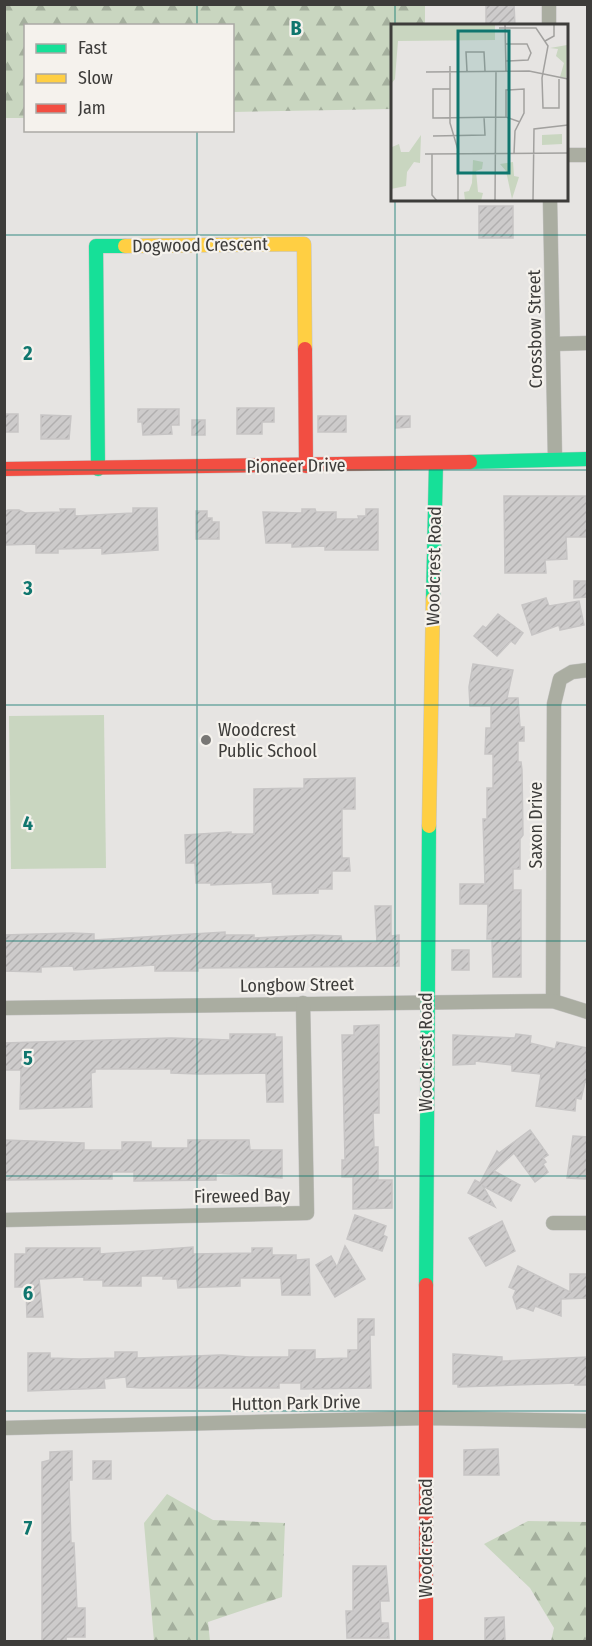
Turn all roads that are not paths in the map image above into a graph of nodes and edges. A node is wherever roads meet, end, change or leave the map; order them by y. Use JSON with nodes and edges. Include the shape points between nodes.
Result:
{"nodes":[{"id":1,"x":549,"y":4,"type":"edge"},
{"id":2,"x":549,"y":24,"type":"edge"},
{"id":3,"x":568,"y":155,"type":"edge"},
{"id":4,"x":588,"y":155,"type":"edge"},
{"id":5,"x":550,"y":201,"type":"edge"},
{"id":6,"x":588,"y":343,"type":"edge"},
{"id":7,"x":553,"y":344,"type":"junction"},
{"id":8,"x":555,"y":459,"type":"junction"},
{"id":9,"x":588,"y":459,"type":"edge"},
{"id":10,"x":436,"y":463,"type":"junction"},
{"id":11,"x":306,"y":466,"type":"junction"},
{"id":12,"x":4,"y":469,"type":"edge"},
{"id":13,"x":98,"y":469,"type":"junction"},
{"id":14,"x":588,"y":670,"type":"edge"},
{"id":15,"x":553,"y":1001,"type":"junction"},
{"id":16,"x":426,"y":1002,"type":"junction"},
{"id":17,"x":303,"y":1003,"type":"junction"},
{"id":18,"x":4,"y":1008,"type":"edge"},
{"id":19,"x":588,"y":1012,"type":"edge"},
{"id":20,"x":4,"y":1220,"type":"edge"},
{"id":21,"x":553,"y":1223,"type":"dead end"},
{"id":22,"x":588,"y":1223,"type":"edge"},
{"id":23,"x":427,"y":1418,"type":"junction"},
{"id":24,"x":588,"y":1421,"type":"edge"},
{"id":25,"x":4,"y":1428,"type":"edge"},
{"id":26,"x":426,"y":1641,"type":"edge"}],
"edges":[{"from":1,"to":2,"type":"street"},
{"from":3,"to":4,"type":"street"},
{"from":5,"to":7,"type":"street","name":"Crossbow Street"},
{"from":6,"to":7,"type":"street"},
{"from":7,"to":8,"type":"street","name":"Crossbow Street"},
{"from":8,"to":9,"type":"street","name":"Pioneer Drive"},
{"from":8,"to":10,"type":"street","name":"Pioneer Drive"},
{"from":10,"to":11,"type":"street","name":"Pioneer Drive"},
{"from":10,"to":16,"type":"street","name":"Woodcrest Road"},
{"from":11,"to":13,"type":"street","name":"Pioneer Drive"},
{"from":11,"to":13,"type":"street","name":"Dogwood Crescent","via":[[304,244],[96,246]]},
{"from":12,"to":13,"type":"street","name":"Pioneer Drive"},
{"from":14,"to":15,"type":"street","name":"Saxon Drive","via":[[560,679],[554,704]]},
{"from":15,"to":16,"type":"street","name":"Longbow Street"},
{"from":15,"to":19,"type":"street","name":"Longbow Street"},
{"from":16,"to":17,"type":"street","name":"Longbow Street"},
{"from":16,"to":23,"type":"street","name":"Woodcrest Road"},
{"from":17,"to":18,"type":"street","name":"Longbow Street"},
{"from":17,"to":20,"type":"street","name":"Fireweed Bay","via":[[307,1213]]},
{"from":21,"to":22,"type":"street"},
{"from":23,"to":24,"type":"street","name":"Hutton Park Drive"},
{"from":23,"to":25,"type":"street","name":"Hutton Park Drive"},
{"from":23,"to":26,"type":"street","name":"Woodcrest Road"}]}
